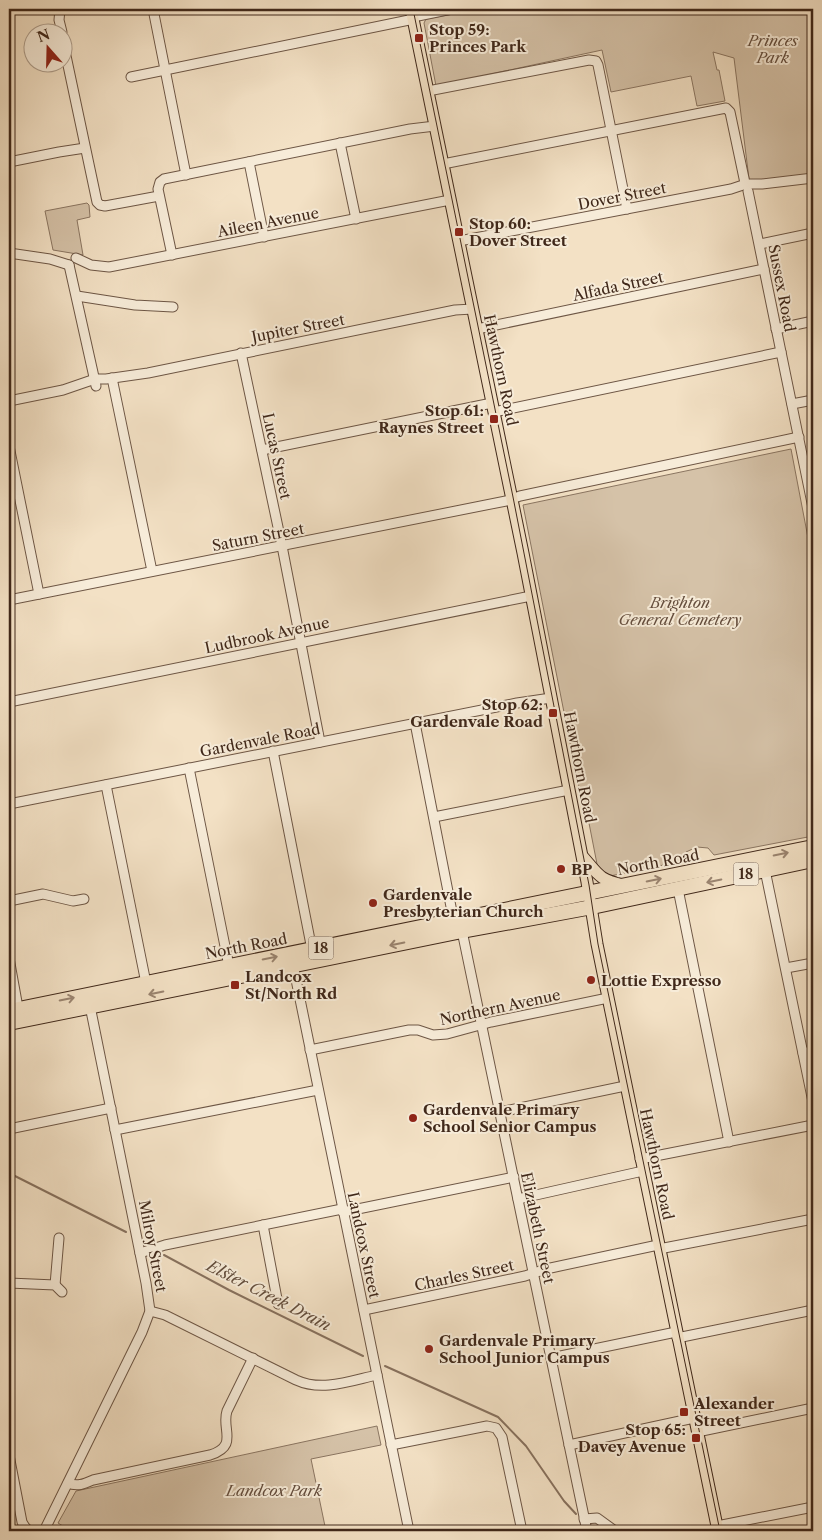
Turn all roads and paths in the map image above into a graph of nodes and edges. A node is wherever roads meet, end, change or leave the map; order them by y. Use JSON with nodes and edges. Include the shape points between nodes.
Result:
{"nodes":[{"id":1,"x":60,"y":9,"type":"edge"},
{"id":2,"x":152,"y":9,"type":"edge"},
{"id":3,"x":452,"y":9,"type":"edge"},
{"id":4,"x":413,"y":15,"type":"edge"},
{"id":5,"x":60,"y":22,"type":"edge"},
{"id":6,"x":165,"y":70,"type":"junction"},
{"id":7,"x":69,"y":72,"type":"edge"},
{"id":8,"x":131,"y":77,"type":"dead end"},
{"id":9,"x":428,"y":91,"type":"junction"},
{"id":10,"x":435,"y":123,"type":"junction"},
{"id":11,"x":611,"y":130,"type":"junction"},
{"id":12,"x":340,"y":143,"type":"junction"},
{"id":13,"x":85,"y":146,"type":"junction"},
{"id":14,"x":9,"y":162,"type":"edge"},
{"id":15,"x":248,"y":162,"type":"junction"},
{"id":16,"x":443,"y":164,"type":"junction"},
{"id":17,"x":186,"y":175,"type":"junction"},
{"id":18,"x":813,"y":178,"type":"edge"},
{"id":19,"x":747,"y":187,"type":"junction"},
{"id":20,"x":159,"y":196,"type":"junction"},
{"id":21,"x":450,"y":200,"type":"junction"},
{"id":22,"x":627,"y":209,"type":"junction"},
{"id":23,"x":356,"y":218,"type":"junction"},
{"id":24,"x":813,"y":233,"type":"edge"},
{"id":25,"x":264,"y":237,"type":"junction"},
{"id":26,"x":459,"y":241,"type":"junction"},
{"id":27,"x":760,"y":244,"type":"junction"},
{"id":28,"x":9,"y":253,"type":"edge"},
{"id":29,"x":172,"y":255,"type":"junction"},
{"id":30,"x":73,"y":263,"type":"junction"},
{"id":31,"x":764,"y":269,"type":"junction"},
{"id":32,"x":77,"y":296,"type":"junction"},
{"id":33,"x":472,"y":306,"type":"junction"},
{"id":34,"x":173,"y":307,"type":"dead end"},
{"id":35,"x":813,"y":321,"type":"edge"},
{"id":36,"x":477,"y":329,"type":"junction"},
{"id":37,"x":776,"y":329,"type":"junction"},
{"id":38,"x":781,"y":352,"type":"junction"},
{"id":39,"x":241,"y":353,"type":"junction"},
{"id":40,"x":113,"y":381,"type":"junction"},
{"id":41,"x":95,"y":382,"type":"junction"},
{"id":42,"x":9,"y":400,"type":"edge"},
{"id":43,"x":813,"y":400,"type":"edge"},
{"id":44,"x":792,"y":404,"type":"junction"},
{"id":45,"x":493,"y":408,"type":"junction"},
{"id":46,"x":798,"y":437,"type":"junction"},
{"id":47,"x":9,"y":446,"type":"edge"},
{"id":48,"x":262,"y":450,"type":"junction"},
{"id":49,"x":812,"y":494,"type":"edge"},
{"id":50,"x":512,"y":498,"type":"junction"},
{"id":51,"x":813,"y":508,"type":"edge"},
{"id":52,"x":282,"y":546,"type":"junction"},
{"id":53,"x":152,"y":572,"type":"junction"},
{"id":54,"x":39,"y":594,"type":"junction"},
{"id":55,"x":531,"y":596,"type":"junction"},
{"id":56,"x":9,"y":600,"type":"edge"},
{"id":57,"x":300,"y":642,"type":"junction"},
{"id":58,"x":550,"y":695,"type":"junction"},
{"id":59,"x":9,"y":702,"type":"edge"},
{"id":60,"x":415,"y":723,"type":"junction"},
{"id":61,"x":320,"y":742,"type":"junction"},
{"id":62,"x":273,"y":751,"type":"junction"},
{"id":63,"x":189,"y":768,"type":"junction"},
{"id":64,"x":106,"y":785,"type":"junction"},
{"id":65,"x":569,"y":790,"type":"junction"},
{"id":66,"x":9,"y":804,"type":"edge"},
{"id":67,"x":434,"y":817,"type":"junction"},
{"id":68,"x":813,"y":847,"type":"edge"},
{"id":69,"x":582,"y":855,"type":"junction"},
{"id":70,"x":813,"y":860,"type":"edge"},
{"id":71,"x":765,"y":870,"type":"junction"},
{"id":72,"x":624,"y":886,"type":"junction"},
{"id":73,"x":678,"y":889,"type":"junction"},
{"id":74,"x":589,"y":892,"type":"junction"},
{"id":75,"x":84,"y":899,"type":"dead end"},
{"id":76,"x":9,"y":901,"type":"edge"},
{"id":77,"x":590,"y":907,"type":"junction"},
{"id":78,"x":550,"y":908,"type":"junction"},
{"id":79,"x":458,"y":926,"type":"junction"},
{"id":80,"x":312,"y":950,"type":"junction"},
{"id":81,"x":9,"y":958,"type":"edge"},
{"id":82,"x":813,"y":963,"type":"edge"},
{"id":83,"x":293,"y":965,"type":"junction"},
{"id":84,"x":229,"y":966,"type":"junction"},
{"id":85,"x":786,"y":968,"type":"junction"},
{"id":86,"x":189,"y":980,"type":"junction"},
{"id":87,"x":146,"y":983,"type":"junction"},
{"id":88,"x":608,"y":998,"type":"junction"},
{"id":89,"x":90,"y":1006,"type":"junction"},
{"id":90,"x":14,"y":1016,"type":"edge"},
{"id":91,"x":482,"y":1025,"type":"junction"},
{"id":92,"x":310,"y":1050,"type":"junction"},
{"id":93,"x":813,"y":1051,"type":"edge"},
{"id":94,"x":803,"y":1053,"type":"junction"},
{"id":95,"x":625,"y":1086,"type":"junction"},
{"id":96,"x":318,"y":1090,"type":"junction"},
{"id":97,"x":813,"y":1102,"type":"edge"},
{"id":98,"x":111,"y":1108,"type":"junction"},
{"id":99,"x":500,"y":1112,"type":"junction"},
{"id":100,"x":813,"y":1125,"type":"edge"},
{"id":101,"x":9,"y":1129,"type":"edge"},
{"id":102,"x":115,"y":1130,"type":"junction"},
{"id":103,"x":728,"y":1142,"type":"junction"},
{"id":104,"x":640,"y":1159,"type":"junction"},
{"id":105,"x":643,"y":1171,"type":"junction"},
{"id":106,"x":514,"y":1177,"type":"junction"},
{"id":107,"x":518,"y":1199,"type":"junction"},
{"id":108,"x":342,"y":1210,"type":"junction"},
{"id":109,"x":813,"y":1219,"type":"edge"},
{"id":110,"x":262,"y":1225,"type":"junction"},
{"id":111,"x":59,"y":1238,"type":"dead end"},
{"id":112,"x":658,"y":1247,"type":"junction"},
{"id":113,"x":140,"y":1249,"type":"junction"},
{"id":114,"x":533,"y":1273,"type":"junction"},
{"id":115,"x":9,"y":1283,"type":"edge"},
{"id":116,"x":55,"y":1285,"type":"junction"},
{"id":117,"x":62,"y":1292,"type":"dead end"},
{"id":118,"x":278,"y":1304,"type":"dead end"},
{"id":119,"x":364,"y":1310,"type":"junction"},
{"id":120,"x":813,"y":1310,"type":"edge"},
{"id":121,"x":150,"y":1311,"type":"junction"},
{"id":122,"x":677,"y":1335,"type":"junction"},
{"id":123,"x":253,"y":1358,"type":"junction"},
{"id":124,"x":551,"y":1358,"type":"junction"},
{"id":125,"x":377,"y":1376,"type":"junction"},
{"id":126,"x":813,"y":1408,"type":"edge"},
{"id":127,"x":694,"y":1418,"type":"junction"},
{"id":128,"x":697,"y":1432,"type":"junction"},
{"id":129,"x":391,"y":1445,"type":"junction"},
{"id":130,"x":569,"y":1445,"type":"junction"},
{"id":131,"x":9,"y":1455,"type":"edge"},
{"id":132,"x":70,"y":1479,"type":"junction"},
{"id":133,"x":18,"y":1500,"type":"junction"},
{"id":134,"x":9,"y":1502,"type":"edge"},
{"id":135,"x":813,"y":1507,"type":"edge"},
{"id":136,"x":585,"y":1517,"type":"junction"},
{"id":137,"x":718,"y":1529,"type":"edge"},
{"id":138,"x":29,"y":1531,"type":"edge"},
{"id":139,"x":44,"y":1531,"type":"edge"},
{"id":140,"x":409,"y":1531,"type":"edge"},
{"id":141,"x":522,"y":1531,"type":"edge"},
{"id":142,"x":587,"y":1531,"type":"edge"},
{"id":143,"x":615,"y":1531,"type":"edge"}],
"edges":[{"from":1,"to":5,"type":"street"},
{"from":2,"to":6,"type":"street"},
{"from":3,"to":4,"type":"street"},
{"from":4,"to":6,"type":"street"},
{"from":4,"to":9,"type":"main road","name":"Hawthorn Road"},
{"from":6,"to":8,"type":"street"},
{"from":6,"to":17,"type":"street"},
{"from":7,"to":13,"type":"street"},
{"from":9,"to":10,"type":"main road","name":"Hawthorn Road"},
{"from":9,"to":11,"type":"street","via":[[596,61]]},
{"from":10,"to":12,"type":"street"},
{"from":10,"to":16,"type":"main road","name":"Hawthorn Road"},
{"from":11,"to":16,"type":"street"},
{"from":11,"to":19,"type":"street","name":"Sussex Road","via":[[729,110]]},
{"from":11,"to":22,"type":"street"},
{"from":12,"to":15,"type":"street"},
{"from":12,"to":23,"type":"street"},
{"from":13,"to":14,"type":"street"},
{"from":13,"to":20,"type":"street","via":[[99,204],[106,206]]},
{"from":15,"to":17,"type":"street"},
{"from":15,"to":25,"type":"street"},
{"from":16,"to":21,"type":"main road","name":"Hawthorn Road"},
{"from":17,"to":20,"type":"street","via":[[160,182]]},
{"from":18,"to":19,"type":"street","name":"Dover Street"},
{"from":19,"to":22,"type":"street","name":"Dover Street"},
{"from":19,"to":27,"type":"street","name":"Sussex Road"},
{"from":20,"to":29,"type":"street"},
{"from":21,"to":23,"type":"street","name":"Aileen Avenue"},
{"from":21,"to":26,"type":"main road","name":"Hawthorn Road"},
{"from":22,"to":26,"type":"street","name":"Dover Street"},
{"from":23,"to":25,"type":"street","name":"Aileen Avenue"},
{"from":24,"to":27,"type":"street"},
{"from":25,"to":29,"type":"street","name":"Aileen Avenue"},
{"from":26,"to":33,"type":"main road","name":"Hawthorn Road"},
{"from":27,"to":31,"type":"street","name":"Sussex Road"},
{"from":28,"to":30,"type":"street","name":"Aileen Avenue"},
{"from":29,"to":30,"type":"street","name":"Aileen Avenue","via":[[109,267]]},
{"from":30,"to":32,"type":"street"},
{"from":31,"to":36,"type":"street","name":"Alfada Street"},
{"from":31,"to":37,"type":"street","name":"Sussex Road"},
{"from":32,"to":34,"type":"street"},
{"from":32,"to":41,"type":"street"},
{"from":33,"to":36,"type":"main road","name":"Hawthorn Road"},
{"from":33,"to":39,"type":"street","name":"Jupiter Street"},
{"from":35,"to":37,"type":"street"},
{"from":36,"to":45,"type":"main road","name":"Hawthorn Road"},
{"from":37,"to":38,"type":"street","name":"Sussex Road"},
{"from":38,"to":44,"type":"street","name":"Sussex Road"},
{"from":38,"to":45,"type":"street"},
{"from":39,"to":40,"type":"street","name":"Jupiter Street"},
{"from":39,"to":48,"type":"street","name":"Lucas Street"},
{"from":40,"to":41,"type":"street","name":"Jupiter Street"},
{"from":40,"to":53,"type":"street"},
{"from":41,"to":42,"type":"street","name":"Jupiter Street"},
{"from":43,"to":44,"type":"street"},
{"from":44,"to":46,"type":"street","name":"Sussex Road"},
{"from":45,"to":48,"type":"street"},
{"from":45,"to":50,"type":"main road","name":"Hawthorn Road"},
{"from":46,"to":49,"type":"street","name":"Sussex Road"},
{"from":46,"to":50,"type":"street","name":"Saturn Street"},
{"from":47,"to":54,"type":"street"},
{"from":48,"to":52,"type":"street","name":"Lucas Street"},
{"from":49,"to":51,"type":"street","name":"Sussex Road"},
{"from":50,"to":52,"type":"street","name":"Saturn Street"},
{"from":50,"to":55,"type":"main road","name":"Hawthorn Road"},
{"from":52,"to":53,"type":"street","name":"Saturn Street"},
{"from":52,"to":57,"type":"street","name":"Lucas Street"},
{"from":53,"to":54,"type":"street","name":"Saturn Street"},
{"from":54,"to":56,"type":"street","name":"Saturn Street"},
{"from":55,"to":57,"type":"street","name":"Ludbrook Avenue"},
{"from":55,"to":58,"type":"main road","name":"Hawthorn Road"},
{"from":57,"to":59,"type":"street","name":"Ludbrook Avenue"},
{"from":57,"to":61,"type":"street","name":"Lucas Street"},
{"from":58,"to":60,"type":"street","name":"Gardenvale Road"},
{"from":58,"to":65,"type":"main road","name":"Hawthorn Road"},
{"from":60,"to":61,"type":"street","name":"Gardenvale Road"},
{"from":60,"to":67,"type":"street","name":"Elizabeth Street"},
{"from":61,"to":62,"type":"street","name":"Gardenvale Road"},
{"from":62,"to":63,"type":"street","name":"Gardenvale Road"},
{"from":62,"to":80,"type":"street"},
{"from":63,"to":64,"type":"street","name":"Gardenvale Road"},
{"from":63,"to":84,"type":"street"},
{"from":64,"to":66,"type":"street","name":"Gardenvale Road"},
{"from":64,"to":87,"type":"street"},
{"from":65,"to":67,"type":"street"},
{"from":65,"to":69,"type":"main road","name":"Hawthorn Road"},
{"from":67,"to":79,"type":"street","name":"Elizabeth Street"},
{"from":72,"to":68,"type":"highway","name":"North Road","number":"18","one_way":true},
{"from":69,"to":72,"type":"main road","via":[[598,876]]},
{"from":69,"to":74,"type":"main road","name":"Hawthorn Road"},
{"from":70,"to":71,"type":"highway","name":"North Road","number":"18"},
{"from":71,"to":73,"type":"highway","name":"North Road","number":"18","one_way":true},
{"from":71,"to":85,"type":"street"},
{"from":72,"to":74,"type":"highway","name":"North Road","number":"18"},
{"from":73,"to":77,"type":"highway","name":"North Road","number":"18"},
{"from":73,"to":103,"type":"street"},
{"from":74,"to":77,"type":"main road","name":"Hawthorn Road"},
{"from":74,"to":78,"type":"highway","name":"North Road","number":"18"},
{"from":75,"to":76,"type":"street","via":[[73,901],[43,894]]},
{"from":77,"to":78,"type":"highway","name":"North Road","number":"18"},
{"from":77,"to":88,"type":"main road","name":"Hawthorn Road"},
{"from":78,"to":79,"type":"highway","name":"North Road","number":"18"},
{"from":79,"to":80,"type":"highway","name":"North Road","number":"18"},
{"from":79,"to":83,"type":"highway","name":"North Road","number":"18","one_way":true},
{"from":79,"to":91,"type":"street","name":"Elizabeth Street"},
{"from":84,"to":80,"type":"highway","name":"North Road","number":"18","one_way":true},
{"from":81,"to":90,"type":"street"},
{"from":82,"to":85,"type":"street"},
{"from":83,"to":86,"type":"highway","name":"North Road","number":"18"},
{"from":83,"to":92,"type":"street","name":"Landcox Street"},
{"from":84,"to":86,"type":"highway","name":"North Road","number":"18"},
{"from":85,"to":94,"type":"street"},
{"from":86,"to":87,"type":"highway","name":"North Road","number":"18"},
{"from":86,"to":89,"type":"highway","name":"North Road","number":"18","one_way":true},
{"from":90,"to":87,"type":"highway","name":"North Road","number":"18","one_way":true},
{"from":88,"to":91,"type":"street","name":"Northern Avenue"},
{"from":88,"to":95,"type":"main road","name":"Hawthorn Road"},
{"from":89,"to":90,"type":"highway","name":"North Road","number":"18"},
{"from":89,"to":98,"type":"street","name":"Milroy Street"},
{"from":91,"to":92,"type":"street","name":"Northern Avenue","via":[[437,1035],[409,1030]]},
{"from":91,"to":99,"type":"street","name":"Elizabeth Street"},
{"from":92,"to":96,"type":"street","name":"Landcox Street"},
{"from":93,"to":94,"type":"street"},
{"from":94,"to":97,"type":"street"},
{"from":95,"to":99,"type":"street"},
{"from":95,"to":104,"type":"main road","name":"Hawthorn Road"},
{"from":96,"to":102,"type":"street"},
{"from":96,"to":108,"type":"street","name":"Landcox Street"},
{"from":98,"to":101,"type":"street"},
{"from":98,"to":102,"type":"street","name":"Milroy Street"},
{"from":99,"to":106,"type":"street","name":"Elizabeth Street"},
{"from":100,"to":103,"type":"street"},
{"from":102,"to":113,"type":"street","name":"Milroy Street"},
{"from":103,"to":104,"type":"street"},
{"from":104,"to":105,"type":"main road","name":"Hawthorn Road"},
{"from":105,"to":107,"type":"street"},
{"from":105,"to":112,"type":"main road","name":"Hawthorn Road"},
{"from":106,"to":107,"type":"street","name":"Elizabeth Street"},
{"from":106,"to":108,"type":"street"},
{"from":107,"to":114,"type":"street","name":"Elizabeth Street"},
{"from":108,"to":110,"type":"street"},
{"from":108,"to":119,"type":"street","name":"Landcox Street"},
{"from":109,"to":112,"type":"street","name":"Charles Street"},
{"from":110,"to":113,"type":"street"},
{"from":110,"to":118,"type":"street"},
{"from":111,"to":116,"type":"street"},
{"from":112,"to":114,"type":"street","name":"Charles Street"},
{"from":112,"to":122,"type":"main road","name":"Hawthorn Road"},
{"from":113,"to":121,"type":"street","name":"Milroy Street"},
{"from":114,"to":119,"type":"street","name":"Charles Street"},
{"from":114,"to":124,"type":"street","name":"Elizabeth Street"},
{"from":115,"to":116,"type":"street"},
{"from":116,"to":117,"type":"street"},
{"from":119,"to":125,"type":"street","name":"Landcox Street"},
{"from":120,"to":122,"type":"street"},
{"from":121,"to":123,"type":"street","via":[[165,1315]]},
{"from":121,"to":132,"type":"street","name":"Milroy Street"},
{"from":122,"to":124,"type":"street"},
{"from":122,"to":127,"type":"main road","name":"Hawthorn Road"},
{"from":123,"to":125,"type":"street","via":[[310,1385]]},
{"from":123,"to":132,"type":"street","via":[[227,1411],[228,1436],[220,1451],[93,1480]]},
{"from":124,"to":130,"type":"street","name":"Elizabeth Street"},
{"from":125,"to":129,"type":"street","name":"Landcox Street"},
{"from":126,"to":128,"type":"street"},
{"from":127,"to":128,"type":"main road","name":"Hawthorn Road"},
{"from":127,"to":130,"type":"street"},
{"from":128,"to":137,"type":"main road","name":"Hawthorn Road"},
{"from":129,"to":140,"type":"street","name":"Landcox Street"},
{"from":129,"to":141,"type":"street","via":[[487,1426],[496,1428],[502,1437]]},
{"from":130,"to":136,"type":"street","name":"Elizabeth Street"},
{"from":131,"to":133,"type":"street"},
{"from":132,"to":139,"type":"street","name":"Milroy Street"},
{"from":133,"to":134,"type":"street"},
{"from":133,"to":138,"type":"street","via":[[23,1525]]},
{"from":135,"to":137,"type":"street"},
{"from":136,"to":142,"type":"street","name":"Elizabeth Street"},
{"from":136,"to":143,"type":"street","via":[[597,1518]]}]}
